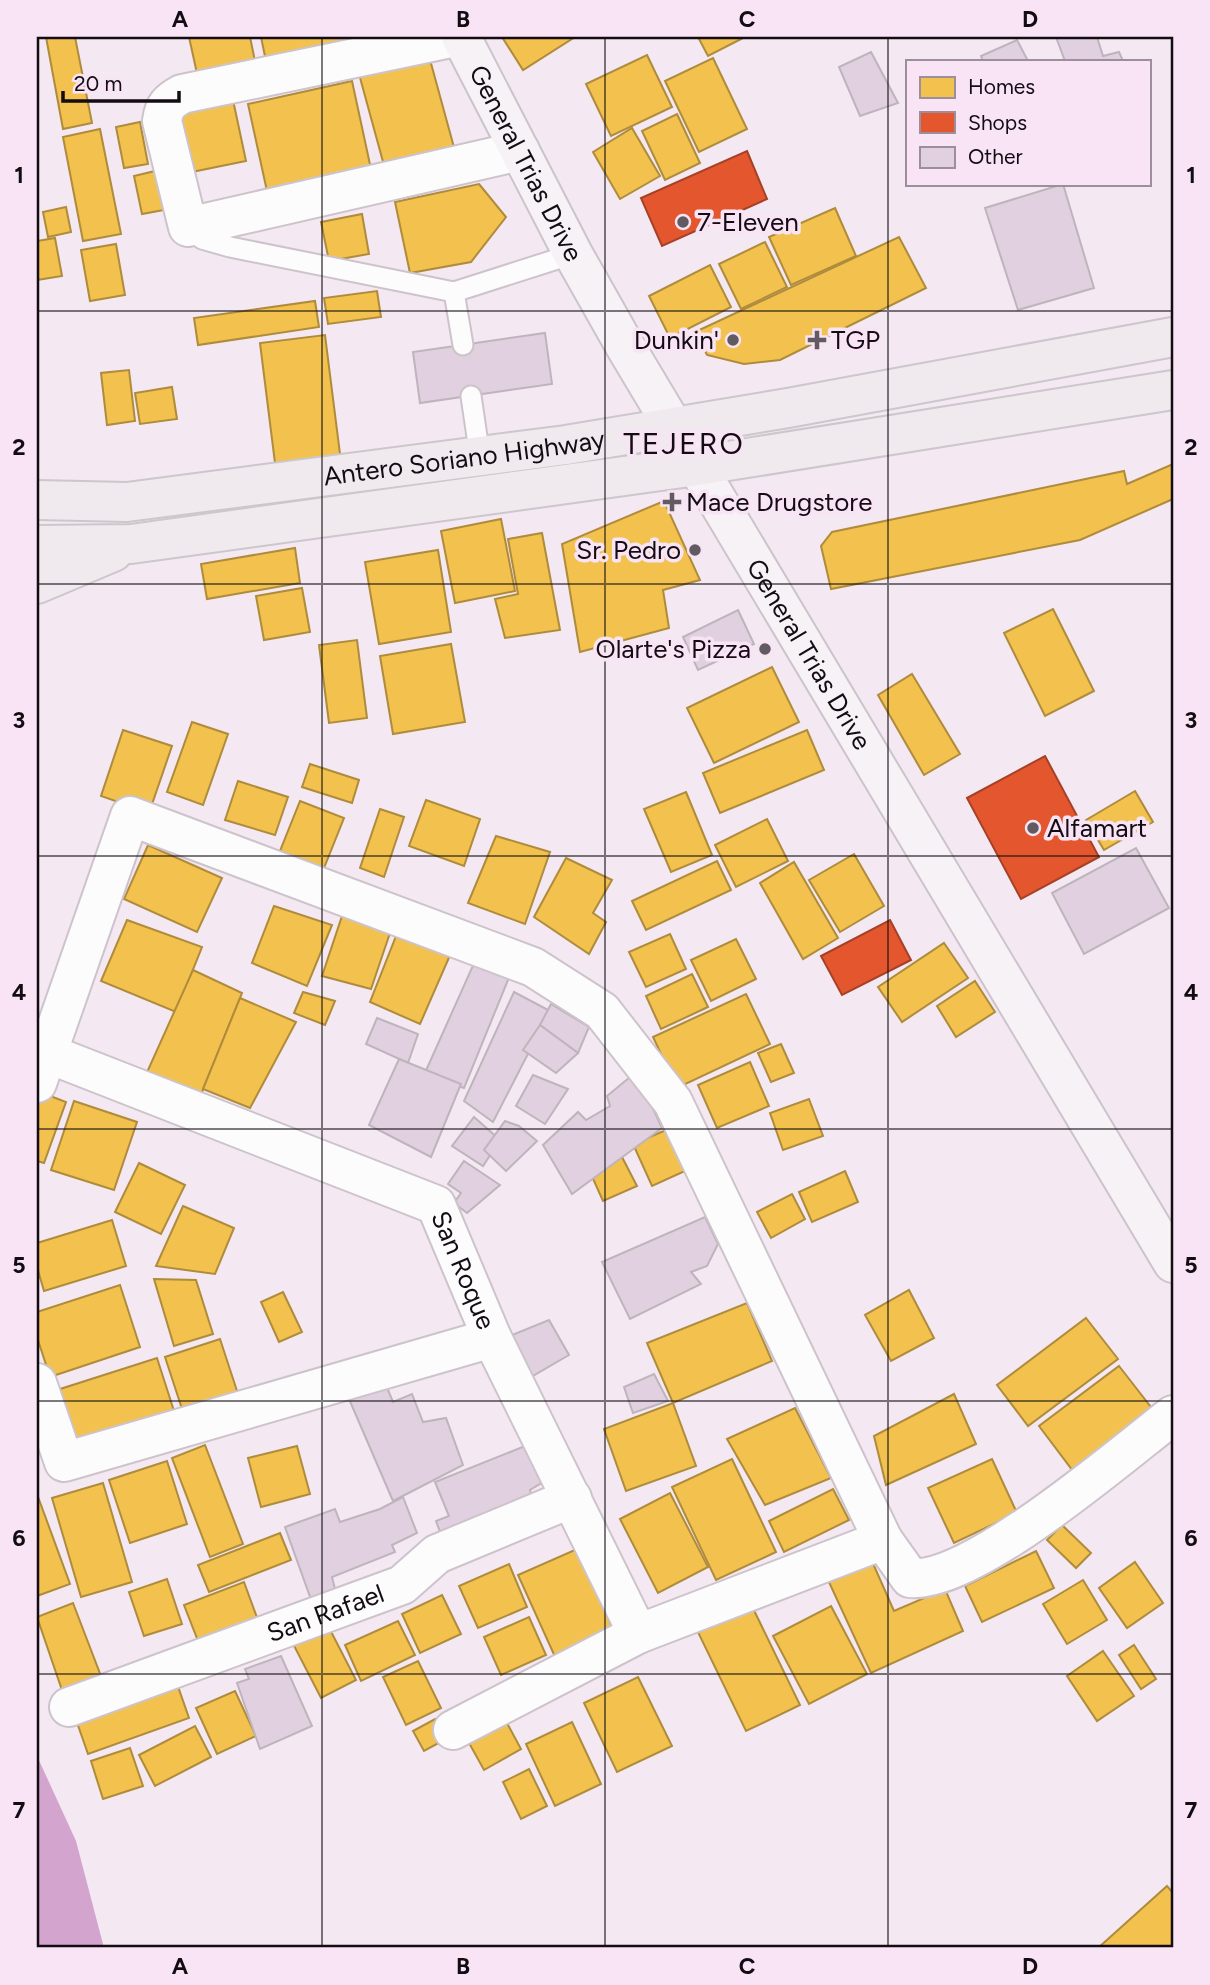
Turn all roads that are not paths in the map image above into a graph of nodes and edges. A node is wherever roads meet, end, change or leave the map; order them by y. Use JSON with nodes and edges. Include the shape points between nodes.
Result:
{"nodes":[{"id":1,"x":458,"y":37,"type":"edge"},
{"id":2,"x":520,"y":151,"type":"junction"},
{"id":3,"x":188,"y":227,"type":"junction"},
{"id":4,"x":573,"y":254,"type":"junction"},
{"id":5,"x":454,"y":292,"type":"junction"},
{"id":6,"x":1173,"y":337,"type":"edge"},
{"id":7,"x":463,"y":345,"type":"dead end"},
{"id":8,"x":1173,"y":390,"type":"edge"},
{"id":9,"x":471,"y":396,"type":"dead end"},
{"id":10,"x":673,"y":427,"type":"junction"},
{"id":11,"x":480,"y":457,"type":"junction"},
{"id":12,"x":697,"y":466,"type":"junction"},
{"id":13,"x":37,"y":500,"type":"edge"},
{"id":14,"x":127,"y":502,"type":"junction"},
{"id":15,"x":37,"y":536,"type":"edge"},
{"id":16,"x":131,"y":544,"type":"junction"},
{"id":17,"x":37,"y":545,"type":"edge"},
{"id":18,"x":37,"y":584,"type":"edge"},
{"id":19,"x":43,"y":1069,"type":"edge"},
{"id":20,"x":1173,"y":1263,"type":"edge"},
{"id":21,"x":492,"y":1338,"type":"junction"},
{"id":22,"x":37,"y":1383,"type":"edge"},
{"id":23,"x":1173,"y":1415,"type":"edge"},
{"id":24,"x":572,"y":1497,"type":"junction"},
{"id":25,"x":883,"y":1540,"type":"junction"},
{"id":26,"x":638,"y":1634,"type":"junction"},
{"id":27,"x":69,"y":1707,"type":"dead end"},
{"id":28,"x":453,"y":1730,"type":"dead end"}],
"edges":[{"from":1,"to":2,"type":"main road","name":"General Trias Drive"},
{"from":1,"to":3,"type":"street","via":[[182,93],[173,99],[162,121]]},
{"from":2,"to":3,"type":"street"},
{"from":2,"to":4,"type":"main road","name":"General Trias Drive"},
{"from":3,"to":5,"type":"lane","via":[[202,239],[230,247]]},
{"from":4,"to":5,"type":"lane"},
{"from":4,"to":10,"type":"main road","name":"General Trias Drive"},
{"from":5,"to":7,"type":"lane"},
{"from":6,"to":10,"type":"main road","name":"Antero Soriano Highway"},
{"from":8,"to":12,"type":"main road","name":"Antero Soriano Highway"},
{"from":9,"to":11,"type":"lane"},
{"from":10,"to":11,"type":"main road","name":"Antero Soriano Highway"},
{"from":10,"to":12,"type":"main road","name":"General Trias Drive"},
{"from":11,"to":14,"type":"main road","name":"Antero Soriano Highway"},
{"from":12,"to":16,"type":"main road","name":"Antero Soriano Highway"},
{"from":12,"to":20,"type":"main road","name":"General Trias Drive"},
{"from":13,"to":14,"type":"main road","name":"Antero Soriano Highway"},
{"from":14,"to":15,"type":"main road","name":"Antero Soriano Highway"},
{"from":16,"to":17,"type":"main road","name":"Antero Soriano Highway"},
{"from":16,"to":18,"type":"main road","name":"Antero Soriano Highway"},
{"from":19,"to":21,"type":"street","name":"San Roque","via":[[436,1205]]},
{"from":19,"to":25,"type":"street","via":[[131,816],[533,967],[602,1011],[673,1102]]},
{"from":21,"to":22,"type":"street","via":[[64,1462]]},
{"from":21,"to":24,"type":"street","name":"San Roque"},
{"from":23,"to":25,"type":"street","via":[[1004,1543],[939,1577],[910,1578]]},
{"from":24,"to":26,"type":"street","name":"San Roque"},
{"from":24,"to":27,"type":"street","name":"San Rafael","via":[[437,1554],[402,1585]]},
{"from":25,"to":26,"type":"street"},
{"from":26,"to":28,"type":"street"}]}
